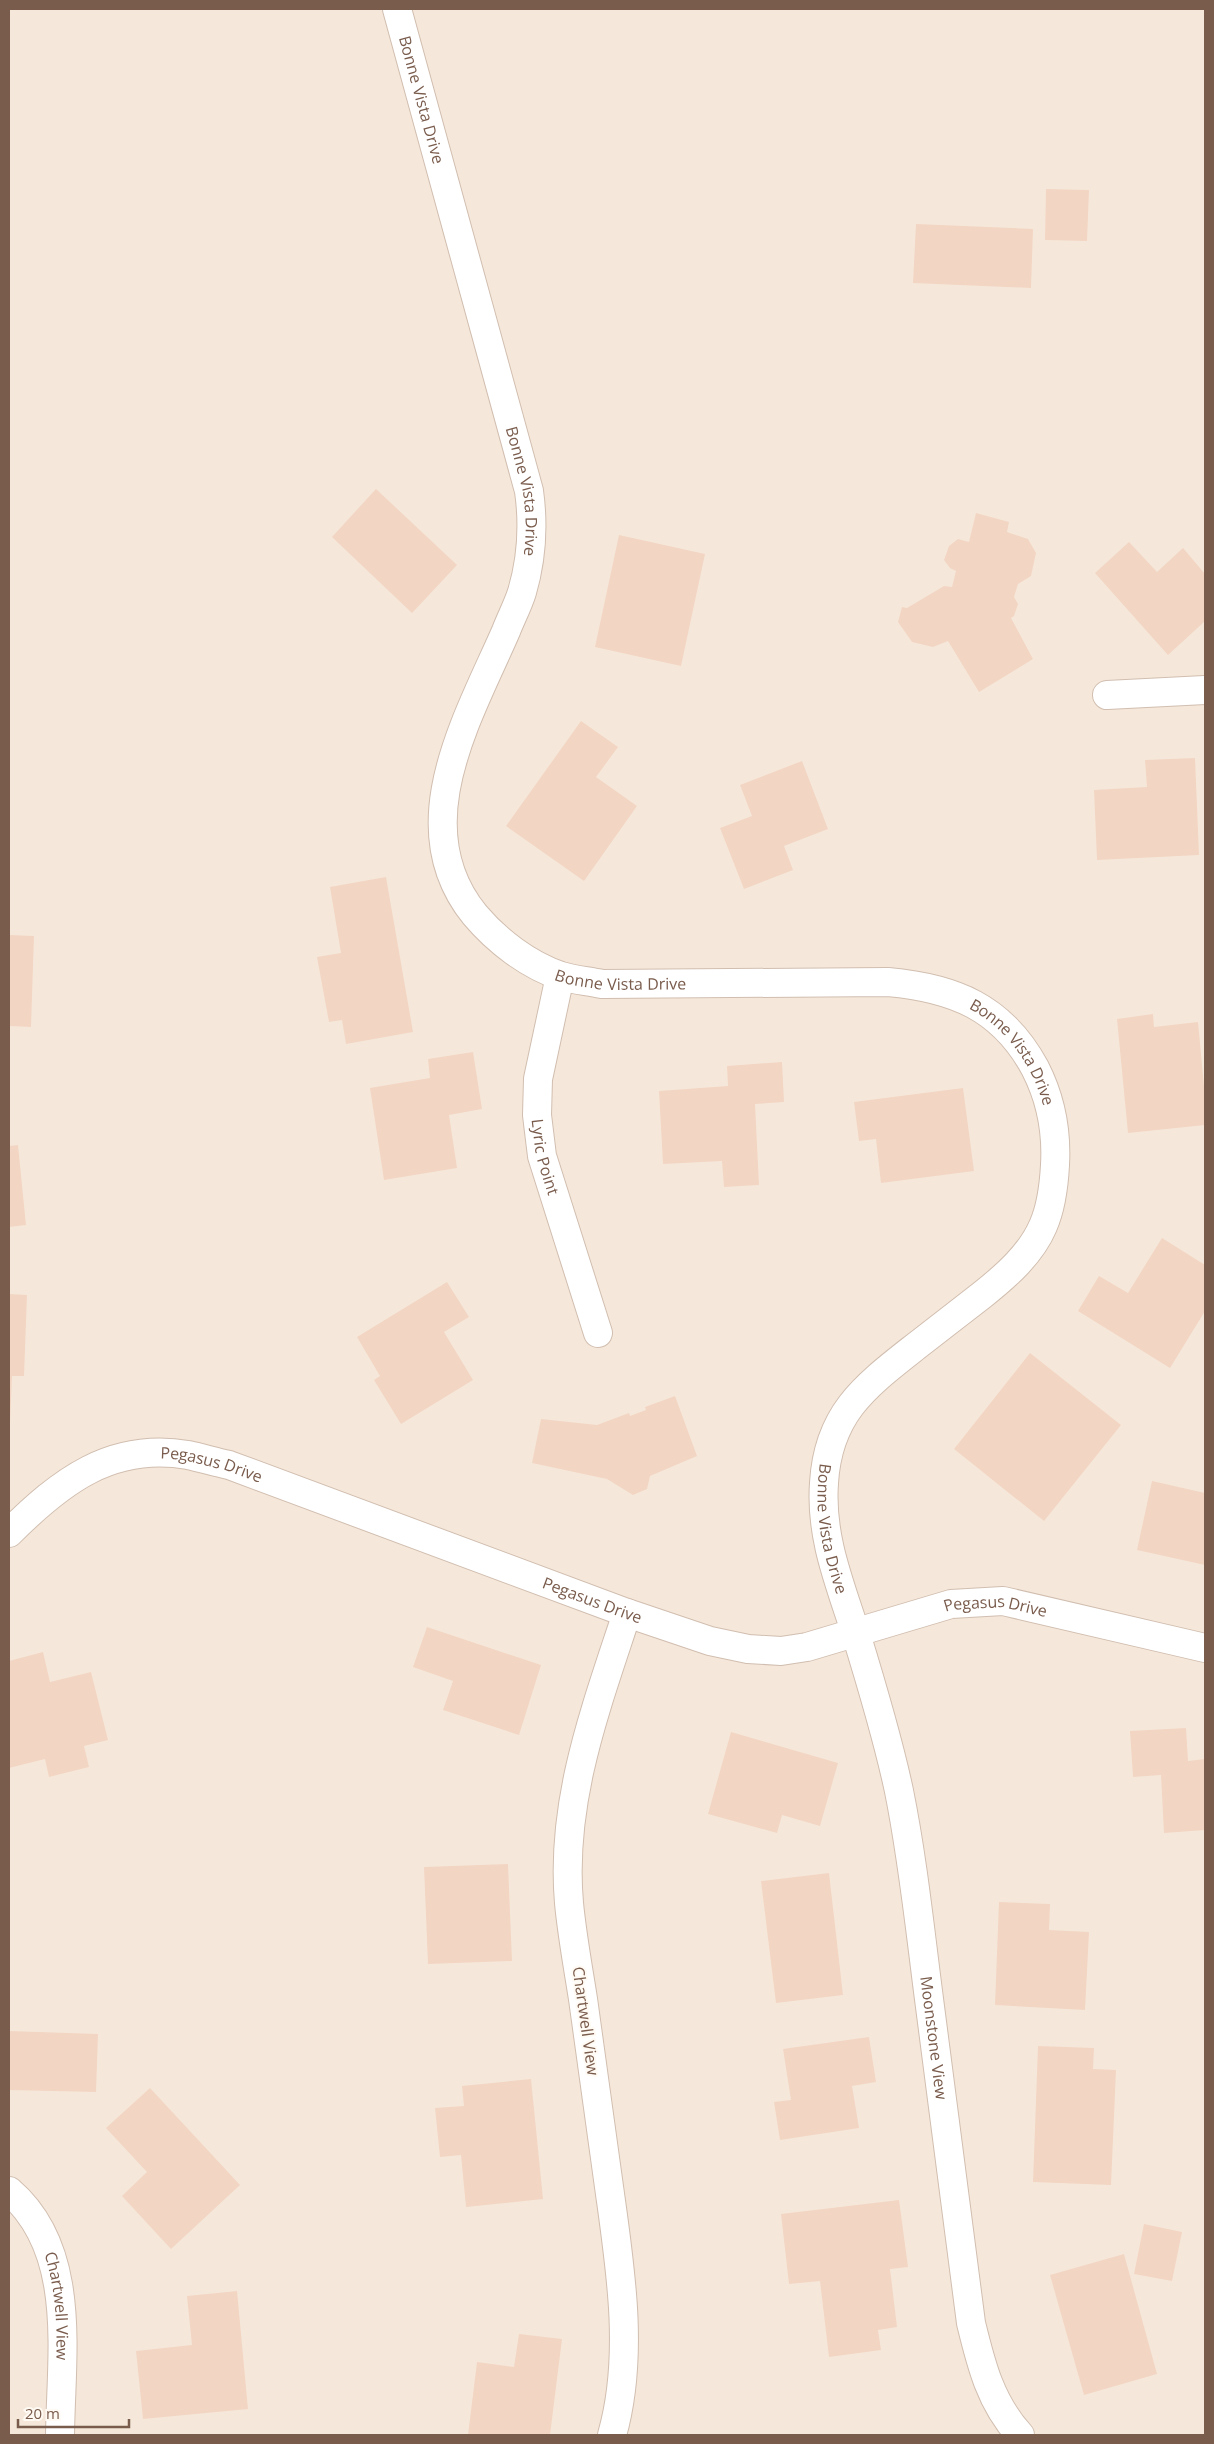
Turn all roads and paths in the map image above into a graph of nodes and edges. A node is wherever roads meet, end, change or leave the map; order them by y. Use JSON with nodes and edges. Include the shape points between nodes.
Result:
{"nodes":[{"id":1,"x":397,"y":9,"type":"edge"},
{"id":2,"x":1205,"y":690,"type":"edge"},
{"id":3,"x":1107,"y":695,"type":"dead end"},
{"id":4,"x":560,"y":976,"type":"junction"},
{"id":5,"x":598,"y":1333,"type":"dead end"},
{"id":6,"x":9,"y":1533,"type":"edge"},
{"id":7,"x":627,"y":1613,"type":"junction"},
{"id":8,"x":856,"y":1634,"type":"junction"},
{"id":9,"x":1205,"y":1648,"type":"edge"},
{"id":10,"x":9,"y":2191,"type":"edge"},
{"id":11,"x":60,"y":2435,"type":"edge"},
{"id":12,"x":612,"y":2435,"type":"edge"},
{"id":13,"x":1020,"y":2435,"type":"edge"}],
"edges":[{"from":1,"to":4,"type":"street","name":"Bonne Vista Drive","via":[[521,463],[533,523],[531,557],[521,594],[453,754],[445,787],[443,826],[449,866],[464,901],[491,933],[526,958]]},
{"from":2,"to":3,"type":"street"},
{"from":4,"to":5,"type":"street","name":"Lyric Point","via":[[538,1079],[537,1115],[542,1156]]},
{"from":4,"to":8,"type":"street","name":"Bonne Vista Drive","via":[[602,984],[638,985],[888,982],[924,986],[957,995],[988,1014],[1013,1037],[1033,1065],[1049,1097],[1056,1138],[1054,1183],[1044,1226],[1022,1260],[993,1286],[867,1384],[845,1413],[830,1445],[824,1483],[824,1525],[832,1565]]},
{"from":6,"to":7,"type":"street","name":"Pegasus Drive","via":[[33,1509],[73,1478],[102,1463],[136,1454],[187,1455],[229,1465]]},
{"from":7,"to":8,"type":"street","name":"Pegasus Drive","via":[[710,1641],[748,1649],[781,1652]]},
{"from":7,"to":12,"type":"street","name":"Chartwell View","via":[[585,1740],[569,1844],[569,1902],[617,2243],[622,2305],[623,2367]]},
{"from":8,"to":9,"type":"street","name":"Pegasus Drive","via":[[950,1604],[1003,1601]]},
{"from":8,"to":13,"type":"street","name":"Moonstone View","via":[[899,1791],[971,2323],[985,2379],[1010,2424]]},
{"from":10,"to":11,"type":"street","name":"Chartwell View","via":[[32,2216],[49,2245],[58,2279],[61,2317]]}]}
